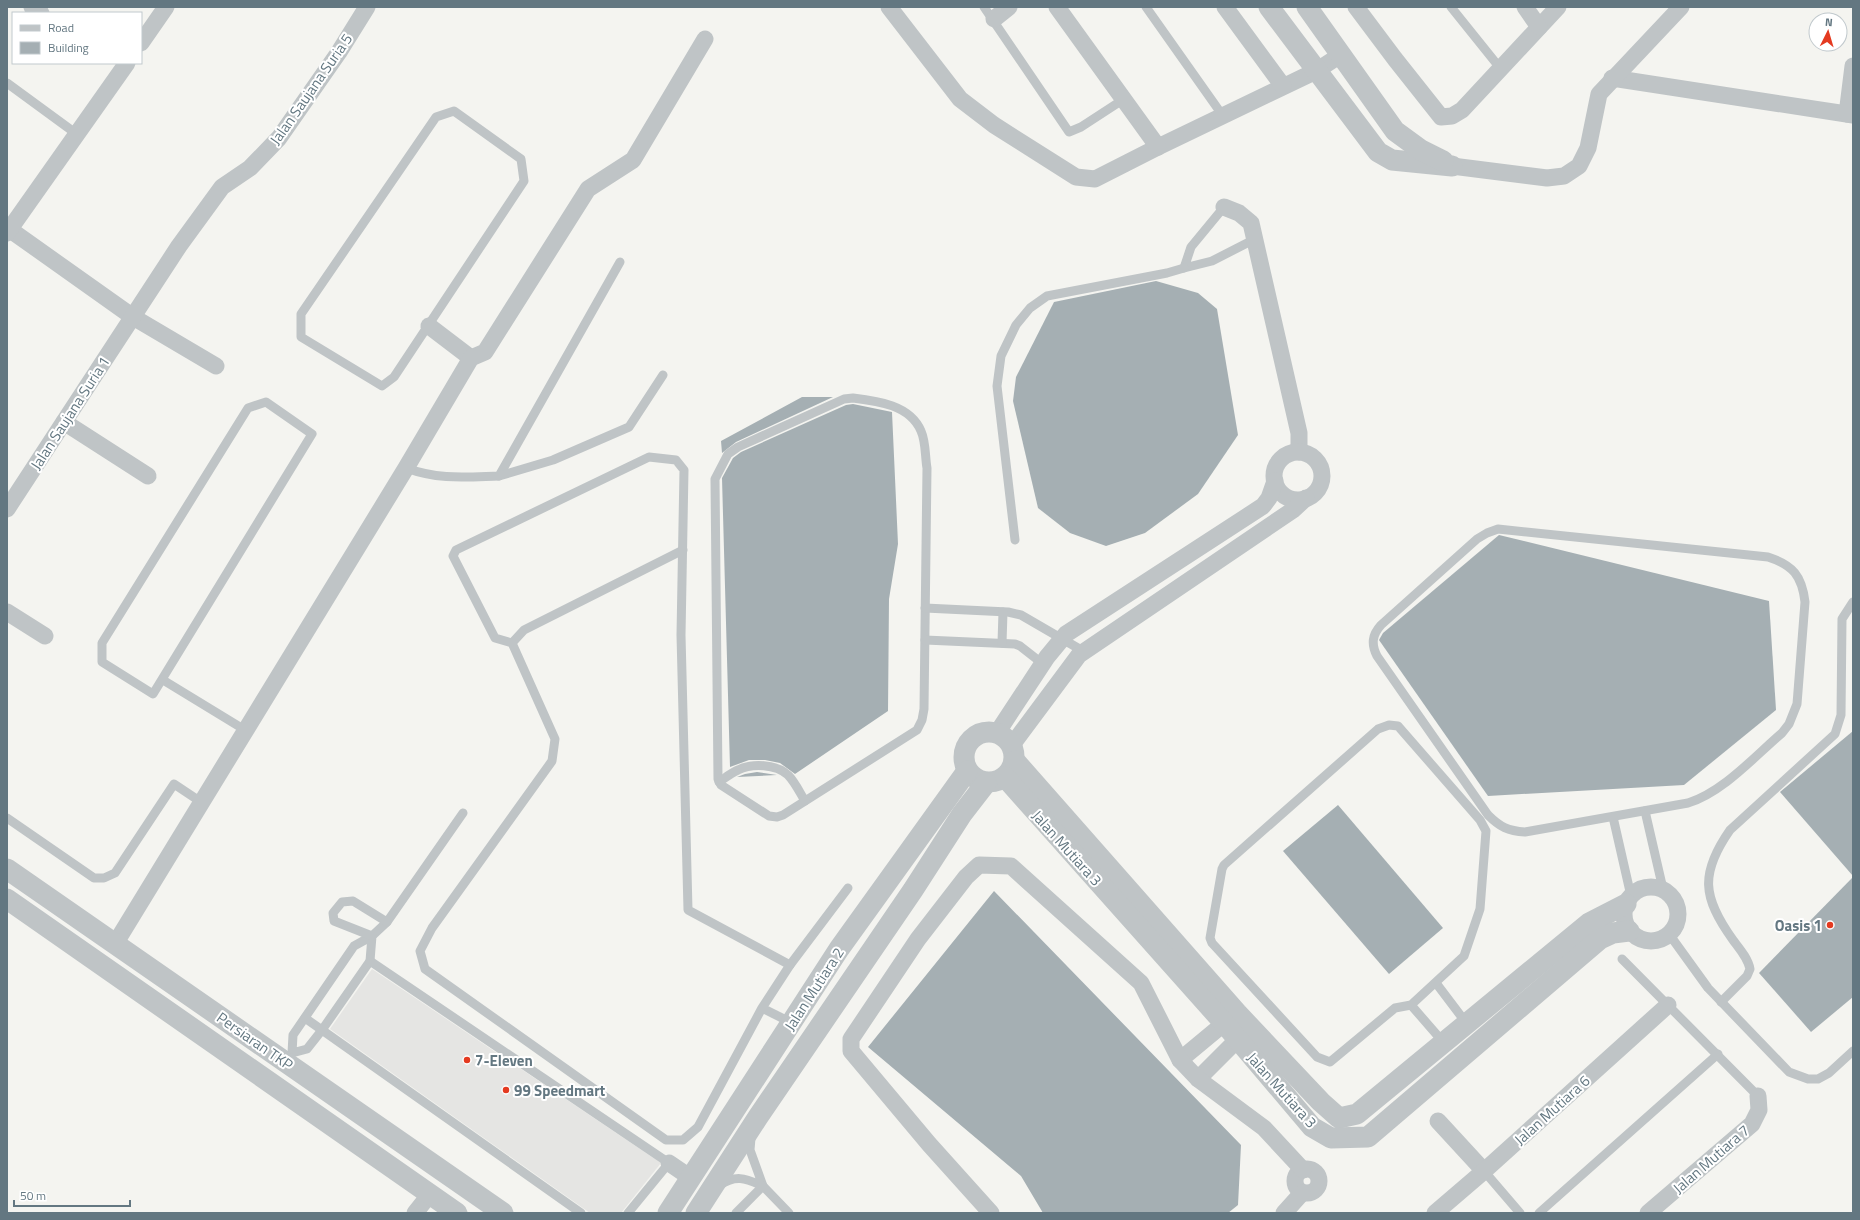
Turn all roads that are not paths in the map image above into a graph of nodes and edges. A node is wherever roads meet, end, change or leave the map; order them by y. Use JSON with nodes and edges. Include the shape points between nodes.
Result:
{"nodes":[{"id":1,"x":367,"y":7,"type":"edge"},
{"id":2,"x":889,"y":7,"type":"edge"},
{"id":3,"x":1009,"y":7,"type":"edge"},
{"id":4,"x":1057,"y":7,"type":"edge"},
{"id":5,"x":1146,"y":7,"type":"edge"},
{"id":6,"x":1225,"y":7,"type":"edge"},
{"id":7,"x":1269,"y":7,"type":"edge"},
{"id":8,"x":1307,"y":7,"type":"edge"},
{"id":9,"x":1356,"y":7,"type":"edge"},
{"id":10,"x":1451,"y":7,"type":"edge"},
{"id":11,"x":1525,"y":7,"type":"edge"},
{"id":12,"x":1558,"y":7,"type":"edge"},
{"id":13,"x":1681,"y":7,"type":"edge"},
{"id":14,"x":160,"y":9,"type":"edge"},
{"id":15,"x":989,"y":13,"type":"edge"},
{"id":16,"x":1539,"y":26,"type":"junction"},
{"id":17,"x":705,"y":39,"type":"dead end"},
{"id":18,"x":142,"y":41,"type":"edge"},
{"id":19,"x":1342,"y":54,"type":"junction"},
{"id":20,"x":121,"y":65,"type":"edge"},
{"id":21,"x":1853,"y":66,"type":"edge"},
{"id":22,"x":1500,"y":68,"type":"junction"},
{"id":23,"x":1316,"y":71,"type":"junction"},
{"id":24,"x":1612,"y":78,"type":"junction"},
{"id":25,"x":7,"y":83,"type":"edge"},
{"id":26,"x":1283,"y":86,"type":"junction"},
{"id":27,"x":1124,"y":99,"type":"junction"},
{"id":28,"x":1850,"y":115,"type":"edge"},
{"id":29,"x":1223,"y":116,"type":"junction"},
{"id":30,"x":78,"y":135,"type":"junction"},
{"id":31,"x":1158,"y":147,"type":"junction"},
{"id":32,"x":1452,"y":166,"type":"junction"},
{"id":33,"x":1224,"y":207,"type":"joint"},
{"id":34,"x":8,"y":231,"type":"edge"},
{"id":35,"x":1255,"y":239,"type":"junction"},
{"id":36,"x":620,"y":262,"type":"dead end"},
{"id":37,"x":1184,"y":268,"type":"junction"},
{"id":38,"x":133,"y":317,"type":"junction"},
{"id":39,"x":429,"y":326,"type":"junction"},
{"id":40,"x":471,"y":358,"type":"junction"},
{"id":41,"x":216,"y":366,"type":"dead end"},
{"id":42,"x":663,"y":375,"type":"dead end"},
{"id":43,"x":64,"y":422,"type":"junction"},
{"id":44,"x":1299,"y":452,"type":"junction"},
{"id":45,"x":406,"y":468,"type":"junction"},
{"id":46,"x":148,"y":476,"type":"dead end"},
{"id":47,"x":500,"y":476,"type":"junction"},
{"id":48,"x":1275,"y":481,"type":"junction"},
{"id":49,"x":1306,"y":498,"type":"junction"},
{"id":50,"x":7,"y":508,"type":"edge"},
{"id":51,"x":1015,"y":540,"type":"dead end"},
{"id":52,"x":683,"y":550,"type":"junction"},
{"id":53,"x":1853,"y":602,"type":"edge"},
{"id":54,"x":925,"y":608,"type":"junction"},
{"id":55,"x":7,"y":612,"type":"edge"},
{"id":56,"x":1003,"y":612,"type":"junction"},
{"id":57,"x":45,"y":636,"type":"dead end"},
{"id":58,"x":1062,"y":639,"type":"junction"},
{"id":59,"x":925,"y":640,"type":"junction"},
{"id":60,"x":512,"y":643,"type":"junction"},
{"id":61,"x":1002,"y":643,"type":"junction"},
{"id":62,"x":1083,"y":651,"type":"junction"},
{"id":63,"x":1043,"y":664,"type":"junction"},
{"id":64,"x":163,"y":680,"type":"junction"},
{"id":65,"x":246,"y":730,"type":"junction"},
{"id":66,"x":1003,"y":760,"type":"junction"},
{"id":67,"x":967,"y":771,"type":"junction"},
{"id":68,"x":719,"y":782,"type":"junction"},
{"id":69,"x":805,"y":801,"type":"junction"},
{"id":70,"x":201,"y":802,"type":"junction"},
{"id":71,"x":1645,"y":811,"type":"junction"},
{"id":72,"x":463,"y":813,"type":"dead end"},
{"id":73,"x":1613,"y":817,"type":"junction"},
{"id":74,"x":7,"y":818,"type":"edge"},
{"id":75,"x":7,"y":869,"type":"edge"},
{"id":76,"x":848,"y":888,"type":"dead end"},
{"id":77,"x":1663,"y":889,"type":"junction"},
{"id":78,"x":7,"y":899,"type":"edge"},
{"id":79,"x":1628,"y":900,"type":"junction"},
{"id":80,"x":386,"y":922,"type":"junction"},
{"id":81,"x":1630,"y":931,"type":"junction"},
{"id":82,"x":1670,"y":934,"type":"junction"},
{"id":83,"x":372,"y":936,"type":"junction"},
{"id":84,"x":115,"y":944,"type":"junction"},
{"id":85,"x":1622,"y":958,"type":"dead end"},
{"id":86,"x":370,"y":961,"type":"junction"},
{"id":87,"x":790,"y":965,"type":"junction"},
{"id":88,"x":1436,"y":983,"type":"junction"},
{"id":89,"x":1721,"y":1002,"type":"junction"},
{"id":90,"x":1411,"y":1005,"type":"junction"},
{"id":91,"x":1668,"y":1005,"type":"junction"},
{"id":92,"x":762,"y":1008,"type":"junction"},
{"id":93,"x":305,"y":1018,"type":"junction"},
{"id":94,"x":792,"y":1023,"type":"junction"},
{"id":95,"x":1467,"y":1024,"type":"junction"},
{"id":96,"x":1237,"y":1026,"type":"junction"},
{"id":97,"x":322,"y":1030,"type":"junction"},
{"id":98,"x":1444,"y":1043,"type":"junction"},
{"id":99,"x":1853,"y":1051,"type":"edge"},
{"id":100,"x":1718,"y":1054,"type":"junction"},
{"id":101,"x":288,"y":1057,"type":"junction"},
{"id":102,"x":1180,"y":1060,"type":"junction"},
{"id":103,"x":1198,"y":1079,"type":"junction"},
{"id":104,"x":1758,"y":1096,"type":"joint"},
{"id":105,"x":758,"y":1117,"type":"junction"},
{"id":106,"x":1438,"y":1121,"type":"dead end"},
{"id":107,"x":669,"y":1163,"type":"junction"},
{"id":108,"x":1484,"y":1171,"type":"junction"},
{"id":109,"x":691,"y":1178,"type":"junction"},
{"id":110,"x":763,"y":1186,"type":"junction"},
{"id":111,"x":710,"y":1192,"type":"junction"},
{"id":112,"x":430,"y":1194,"type":"junction"},
{"id":113,"x":415,"y":1213,"type":"edge"},
{"id":114,"x":457,"y":1213,"type":"edge"},
{"id":115,"x":503,"y":1213,"type":"edge"},
{"id":116,"x":581,"y":1213,"type":"edge"},
{"id":117,"x":628,"y":1213,"type":"edge"},
{"id":118,"x":668,"y":1213,"type":"edge"},
{"id":119,"x":696,"y":1213,"type":"edge"},
{"id":120,"x":736,"y":1213,"type":"edge"},
{"id":121,"x":789,"y":1213,"type":"edge"},
{"id":122,"x":991,"y":1213,"type":"edge"},
{"id":123,"x":1284,"y":1213,"type":"edge"},
{"id":124,"x":1435,"y":1213,"type":"edge"},
{"id":125,"x":1520,"y":1213,"type":"edge"},
{"id":126,"x":1539,"y":1213,"type":"edge"},
{"id":127,"x":1648,"y":1213,"type":"edge"}],
"edges":[{"from":1,"to":38,"type":"street","name":"Jalan Saujana Suria 5","via":[[279,138],[250,168],[222,187],[179,246]]},
{"from":2,"to":31,"type":"street","via":[[960,99],[994,125],[1076,177],[1095,179]]},
{"from":3,"to":15,"type":"street"},
{"from":4,"to":27,"type":"street"},
{"from":5,"to":29,"type":"lane"},
{"from":6,"to":26,"type":"street"},
{"from":7,"to":23,"type":"street"},
{"from":8,"to":19,"type":"street"},
{"from":9,"to":22,"type":"street","via":[[1441,117],[1452,116],[1462,110]]},
{"from":10,"to":22,"type":"lane"},
{"from":11,"to":16,"type":"street"},
{"from":12,"to":16,"type":"street"},
{"from":13,"to":24,"type":"street"},
{"from":14,"to":18,"type":"street"},
{"from":15,"to":27,"type":"lane","via":[[1069,132]]},
{"from":16,"to":22,"type":"street"},
{"from":17,"to":40,"type":"street","via":[[633,160],[588,189],[485,352]]},
{"from":19,"to":23,"type":"street"},
{"from":19,"to":32,"type":"street","via":[[1395,132],[1421,150]]},
{"from":20,"to":30,"type":"street"},
{"from":21,"to":28,"type":"street"},
{"from":23,"to":26,"type":"street"},
{"from":23,"to":32,"type":"street","via":[[1378,152],[1392,160]]},
{"from":24,"to":28,"type":"street"},
{"from":24,"to":32,"type":"street","via":[[1599,94],[1588,148],[1579,166],[1564,176],[1547,178]]},
{"from":25,"to":30,"type":"lane"},
{"from":26,"to":29,"type":"street"},
{"from":27,"to":31,"type":"street"},
{"from":29,"to":31,"type":"street"},
{"from":30,"to":34,"type":"street"},
{"from":33,"to":35,"type":"street","via":[[1239,213],[1251,223]]},
{"from":33,"to":37,"type":"lane","via":[[1191,247]]},
{"from":34,"to":38,"type":"street"},
{"from":35,"to":37,"type":"lane","via":[[1212,261]]},
{"from":35,"to":44,"type":"street","via":[[1299,433]]},
{"from":36,"to":47,"type":"lane"},
{"from":37,"to":51,"type":"lane","via":[[1047,296],[1030,308],[1016,325],[1001,356],[997,386]]},
{"from":38,"to":41,"type":"street"},
{"from":38,"to":43,"type":"street","name":"Jalan Saujana Suria 1"},
{"from":39,"to":39,"type":"lane","via":[[394,377],[382,386],[301,337],[301,314],[436,117],[454,111],[521,159],[524,181]]},
{"from":39,"to":40,"type":"street"},
{"from":40,"to":45,"type":"street"},
{"from":42,"to":47,"type":"lane","via":[[629,427],[553,460]]},
{"from":43,"to":46,"type":"street"},
{"from":43,"to":50,"type":"street","name":"Jalan Saujana Suria 1"},
{"from":44,"to":48,"type":"street","via":[[1291,453],[1278,463]]},
{"from":44,"to":49,"type":"street","via":[[1314,458],[1322,471],[1320,486]]},
{"from":45,"to":47,"type":"lane","via":[[425,475],[447,478]]},
{"from":45,"to":65,"type":"street"},
{"from":48,"to":49,"type":"street","via":[[1281,493],[1287,497],[1295,500]]},
{"from":48,"to":58,"type":"street","via":[[1263,506]]},
{"from":49,"to":62,"type":"street","via":[[1293,510]]},
{"from":52,"to":60,"type":"lane","via":[[524,630]]},
{"from":52,"to":60,"type":"lane","via":[[684,470],[676,460],[649,457],[456,550],[453,556],[495,638]]},
{"from":52,"to":87,"type":"lane","via":[[682,635],[688,910]]},
{"from":53,"to":89,"type":"lane","via":[[1842,619],[1841,715],[1835,734],[1730,830],[1717,848],[1710,866],[1707,883],[1714,908],[1748,961],[1750,969],[1747,976]]},
{"from":54,"to":56,"type":"lane"},
{"from":54,"to":59,"type":"lane"},
{"from":54,"to":68,"type":"lane","via":[[927,468],[922,433],[907,412],[865,400],[844,399],[746,442],[728,454],[715,479]]},
{"from":55,"to":57,"type":"street"},
{"from":56,"to":58,"type":"lane","via":[[1021,615]]},
{"from":56,"to":61,"type":"lane"},
{"from":58,"to":62,"type":"lane"},
{"from":58,"to":63,"type":"street"},
{"from":59,"to":61,"type":"lane"},
{"from":59,"to":69,"type":"lane","via":[[924,710],[917,730]]},
{"from":60,"to":92,"type":"lane","via":[[555,739],[552,761],[432,928],[420,951],[425,969],[666,1140],[683,1140],[698,1127]]},
{"from":61,"to":63,"type":"lane","via":[[1020,646]]},
{"from":62,"to":66,"type":"street","via":[[1070,665]]},
{"from":63,"to":66,"type":"street"},
{"from":64,"to":64,"type":"lane","via":[[312,434],[266,402],[248,408],[102,643],[102,662],[153,694]]},
{"from":64,"to":65,"type":"lane"},
{"from":65,"to":70,"type":"street"},
{"from":66,"to":67,"type":"street","name":"Jalan Mutiara 3","via":[[979,781]]},
{"from":66,"to":67,"type":"street","via":[[984,732],[976,735],[965,747],[963,755]]},
{"from":66,"to":96,"type":"street","name":"Jalan Mutiara 3"},
{"from":66,"to":105,"type":"street","name":"Jalan Mutiara 2","via":[[962,814],[914,890]]},
{"from":67,"to":94,"type":"street","name":"Jalan Mutiara 2","via":[[839,949]]},
{"from":68,"to":69,"type":"lane","via":[[769,816],[783,815]]},
{"from":68,"to":69,"type":"lane","via":[[738,770],[755,766],[772,768],[789,777]]},
{"from":70,"to":74,"type":"lane","via":[[174,784],[115,873],[104,878],[94,878]]},
{"from":70,"to":84,"type":"street"},
{"from":71,"to":73,"type":"lane"},
{"from":71,"to":73,"type":"lane","via":[[1703,798],[1716,790],[1789,724],[1797,704],[1805,602],[1803,586],[1795,572],[1783,562],[1768,557],[1510,530],[1498,529],[1487,532],[1381,625],[1373,640],[1377,656],[1488,815],[1498,825],[1510,831],[1525,832]]},
{"from":71,"to":77,"type":"lane"},
{"from":72,"to":80,"type":"lane"},
{"from":73,"to":79,"type":"lane"},
{"from":75,"to":84,"type":"street","name":"Persiaran TKP"},
{"from":76,"to":87,"type":"lane"},
{"from":77,"to":79,"type":"street","via":[[1646,887],[1638,890]]},
{"from":77,"to":82,"type":"street","via":[[1673,898],[1678,910],[1678,919]]},
{"from":78,"to":112,"type":"street","name":"Persiaran TKP"},
{"from":79,"to":81,"type":"street","via":[[1624,913]]},
{"from":79,"to":95,"type":"street","name":"Jalan Mutiara 3","via":[[1589,923]]},
{"from":80,"to":83,"type":"lane"},
{"from":80,"to":83,"type":"lane","via":[[353,901],[342,902],[333,913],[334,921]]},
{"from":81,"to":82,"type":"street","via":[[1640,938],[1653,941]]},
{"from":81,"to":96,"type":"street","name":"Jalan Mutiara 3","via":[[1613,933],[1600,939],[1368,1137],[1331,1138],[1312,1127]]},
{"from":82,"to":89,"type":"lane"},
{"from":83,"to":86,"type":"lane"},
{"from":83,"to":93,"type":"lane","via":[[354,946]]},
{"from":84,"to":101,"type":"street","name":"Persiaran TKP"},
{"from":85,"to":91,"type":"lane"},
{"from":86,"to":97,"type":"lane"},
{"from":86,"to":107,"type":"lane"},
{"from":87,"to":92,"type":"lane"},
{"from":88,"to":90,"type":"lane"},
{"from":88,"to":90,"type":"lane","via":[[1464,956],[1480,909],[1486,831],[1480,820],[1398,726],[1389,725],[1378,729],[1224,865],[1210,938],[1317,1057],[1324,1061],[1330,1062],[1395,1008]]},
{"from":88,"to":95,"type":"lane"},
{"from":89,"to":99,"type":"lane","via":[[1790,1072],[1800,1077],[1818,1078],[1829,1073]]},
{"from":90,"to":98,"type":"lane"},
{"from":91,"to":100,"type":"lane"},
{"from":91,"to":108,"type":"street","name":"Jalan Mutiara 6"},
{"from":92,"to":94,"type":"lane"},
{"from":93,"to":97,"type":"lane"},
{"from":93,"to":101,"type":"lane","via":[[293,1035]]},
{"from":94,"to":109,"type":"street","name":"Jalan Mutiara 2"},
{"from":95,"to":98,"type":"street","name":"Jalan Mutiara 3"},
{"from":96,"to":98,"type":"street","name":"Jalan Mutiara 3","via":[[1339,1118],[1357,1114]]},
{"from":96,"to":102,"type":"street"},
{"from":96,"to":103,"type":"street"},
{"from":97,"to":101,"type":"lane","via":[[307,1049]]},
{"from":97,"to":116,"type":"lane"},
{"from":100,"to":104,"type":"lane"},
{"from":100,"to":126,"type":"lane"},
{"from":101,"to":115,"type":"street","name":"Persiaran TKP"},
{"from":102,"to":103,"type":"street"},
{"from":102,"to":122,"type":"street","via":[[1141,983],[1011,866],[980,865],[966,877],[918,939],[851,1039],[851,1051],[928,1144]]},
{"from":103,"to":123,"type":"street","via":[[1264,1128],[1303,1170],[1312,1170],[1316,1173],[1319,1183],[1313,1192],[1302,1193]]},
{"from":104,"to":127,"type":"street","name":"Jalan Mutiara 7","via":[[1759,1110],[1752,1124]]},
{"from":105,"to":110,"type":"lane","via":[[751,1137],[750,1150]]},
{"from":105,"to":111,"type":"street","name":"Jalan Mutiara 2"},
{"from":106,"to":108,"type":"street"},
{"from":107,"to":109,"type":"street"},
{"from":107,"to":117,"type":"lane"},
{"from":108,"to":124,"type":"street","name":"Jalan Mutiara 6"},
{"from":108,"to":125,"type":"lane"},
{"from":109,"to":118,"type":"street","name":"Jalan Mutiara 2"},
{"from":110,"to":111,"type":"lane","via":[[745,1178],[736,1178]]},
{"from":110,"to":120,"type":"lane"},
{"from":110,"to":121,"type":"lane"},
{"from":111,"to":119,"type":"street","name":"Jalan Mutiara 2"},
{"from":112,"to":113,"type":"street"},
{"from":112,"to":114,"type":"street","name":"Persiaran TKP"}]}
